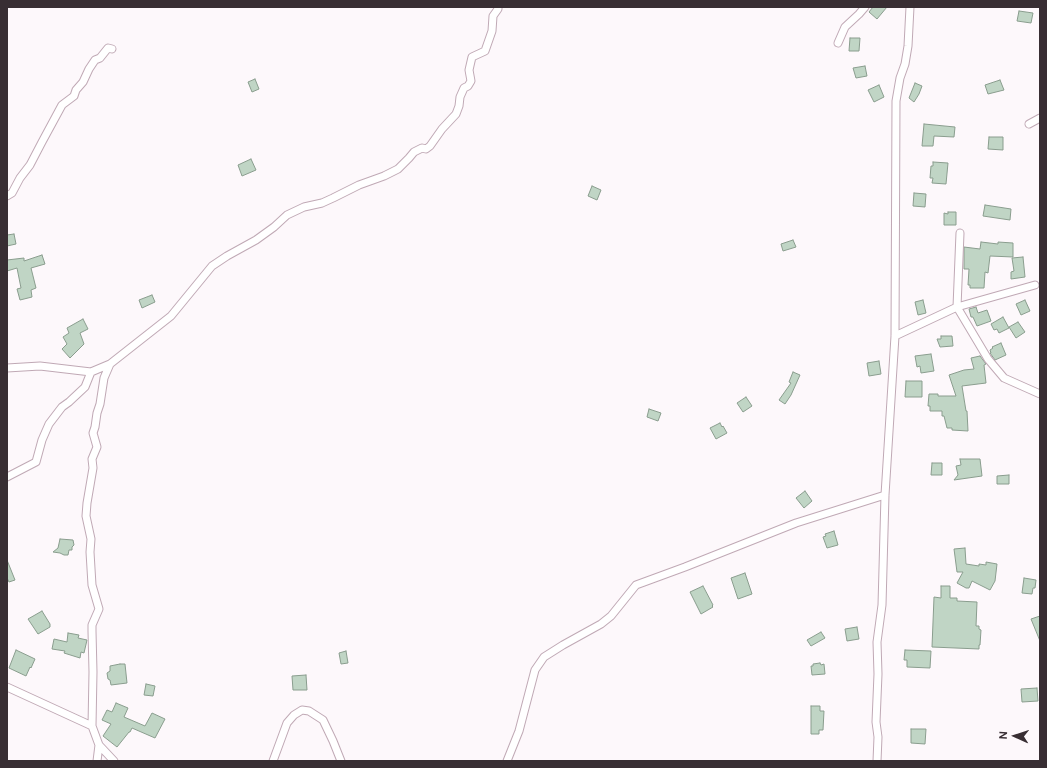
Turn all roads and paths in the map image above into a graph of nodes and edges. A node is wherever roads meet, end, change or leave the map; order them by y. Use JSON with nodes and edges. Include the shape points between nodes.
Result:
{"nodes":[{"id":1,"x":498,"y":7,"type":"edge"},
{"id":2,"x":865,"y":7,"type":"edge"},
{"id":3,"x":910,"y":7,"type":"edge"},
{"id":4,"x":838,"y":43,"type":"dead end"},
{"id":5,"x":112,"y":49,"type":"dead end"},
{"id":6,"x":1040,"y":118,"type":"edge"},
{"id":7,"x":1030,"y":124,"type":"dead end"},
{"id":8,"x":7,"y":196,"type":"edge"},
{"id":9,"x":960,"y":234,"type":"dead end"},
{"id":10,"x":1035,"y":285,"type":"dead end"},
{"id":11,"x":957,"y":307,"type":"junction"},
{"id":12,"x":894,"y":336,"type":"junction"},
{"id":13,"x":110,"y":364,"type":"junction"},
{"id":14,"x":7,"y":368,"type":"edge"},
{"id":15,"x":91,"y":372,"type":"junction"},
{"id":16,"x":1040,"y":394,"type":"edge"},
{"id":17,"x":7,"y":477,"type":"edge"},
{"id":18,"x":885,"y":495,"type":"junction"},
{"id":19,"x":7,"y":687,"type":"edge"},
{"id":20,"x":92,"y":726,"type":"junction"},
{"id":21,"x":99,"y":745,"type":"junction"},
{"id":22,"x":97,"y":761,"type":"edge"},
{"id":23,"x":114,"y":761,"type":"edge"},
{"id":24,"x":273,"y":761,"type":"edge"},
{"id":25,"x":341,"y":761,"type":"edge"},
{"id":26,"x":507,"y":761,"type":"edge"},
{"id":27,"x":877,"y":761,"type":"edge"}],
"edges":[{"from":1,"to":13,"type":"street","via":[[493,16],[492,31],[485,51],[472,57],[469,70],[471,80],[460,97],[456,114],[430,146],[414,152],[398,169],[384,176],[287,215],[256,240],[212,266],[172,316]]},
{"from":2,"to":4,"type":"street","via":[[845,27]]},
{"from":3,"to":12,"type":"street","via":[[908,46],[896,101]]},
{"from":5,"to":8,"type":"street","via":[[108,48],[95,60],[74,96],[62,105],[30,165],[12,193]]},
{"from":6,"to":7,"type":"street"},
{"from":9,"to":11,"type":"street"},
{"from":10,"to":11,"type":"street"},
{"from":11,"to":12,"type":"street"},
{"from":11,"to":16,"type":"street","via":[[988,359],[1004,378]]},
{"from":12,"to":18,"type":"street"},
{"from":13,"to":15,"type":"street"},
{"from":13,"to":20,"type":"street","via":[[104,378],[93,433],[97,447],[92,459],[86,516],[91,539],[92,585],[99,609],[92,625]]},
{"from":14,"to":15,"type":"street","via":[[40,366]]},
{"from":15,"to":17,"type":"street","via":[[85,387],[62,407],[49,424],[36,462]]},
{"from":18,"to":26,"type":"street","via":[[796,523],[636,585],[611,616],[601,624],[544,657],[535,670],[519,731]]},
{"from":18,"to":27,"type":"street","via":[[882,605],[877,642]]},
{"from":19,"to":20,"type":"street"},
{"from":20,"to":21,"type":"street"},
{"from":21,"to":22,"type":"street"},
{"from":21,"to":23,"type":"street"},
{"from":24,"to":25,"type":"street","via":[[287,723],[302,710],[309,711],[323,720]]}]}
